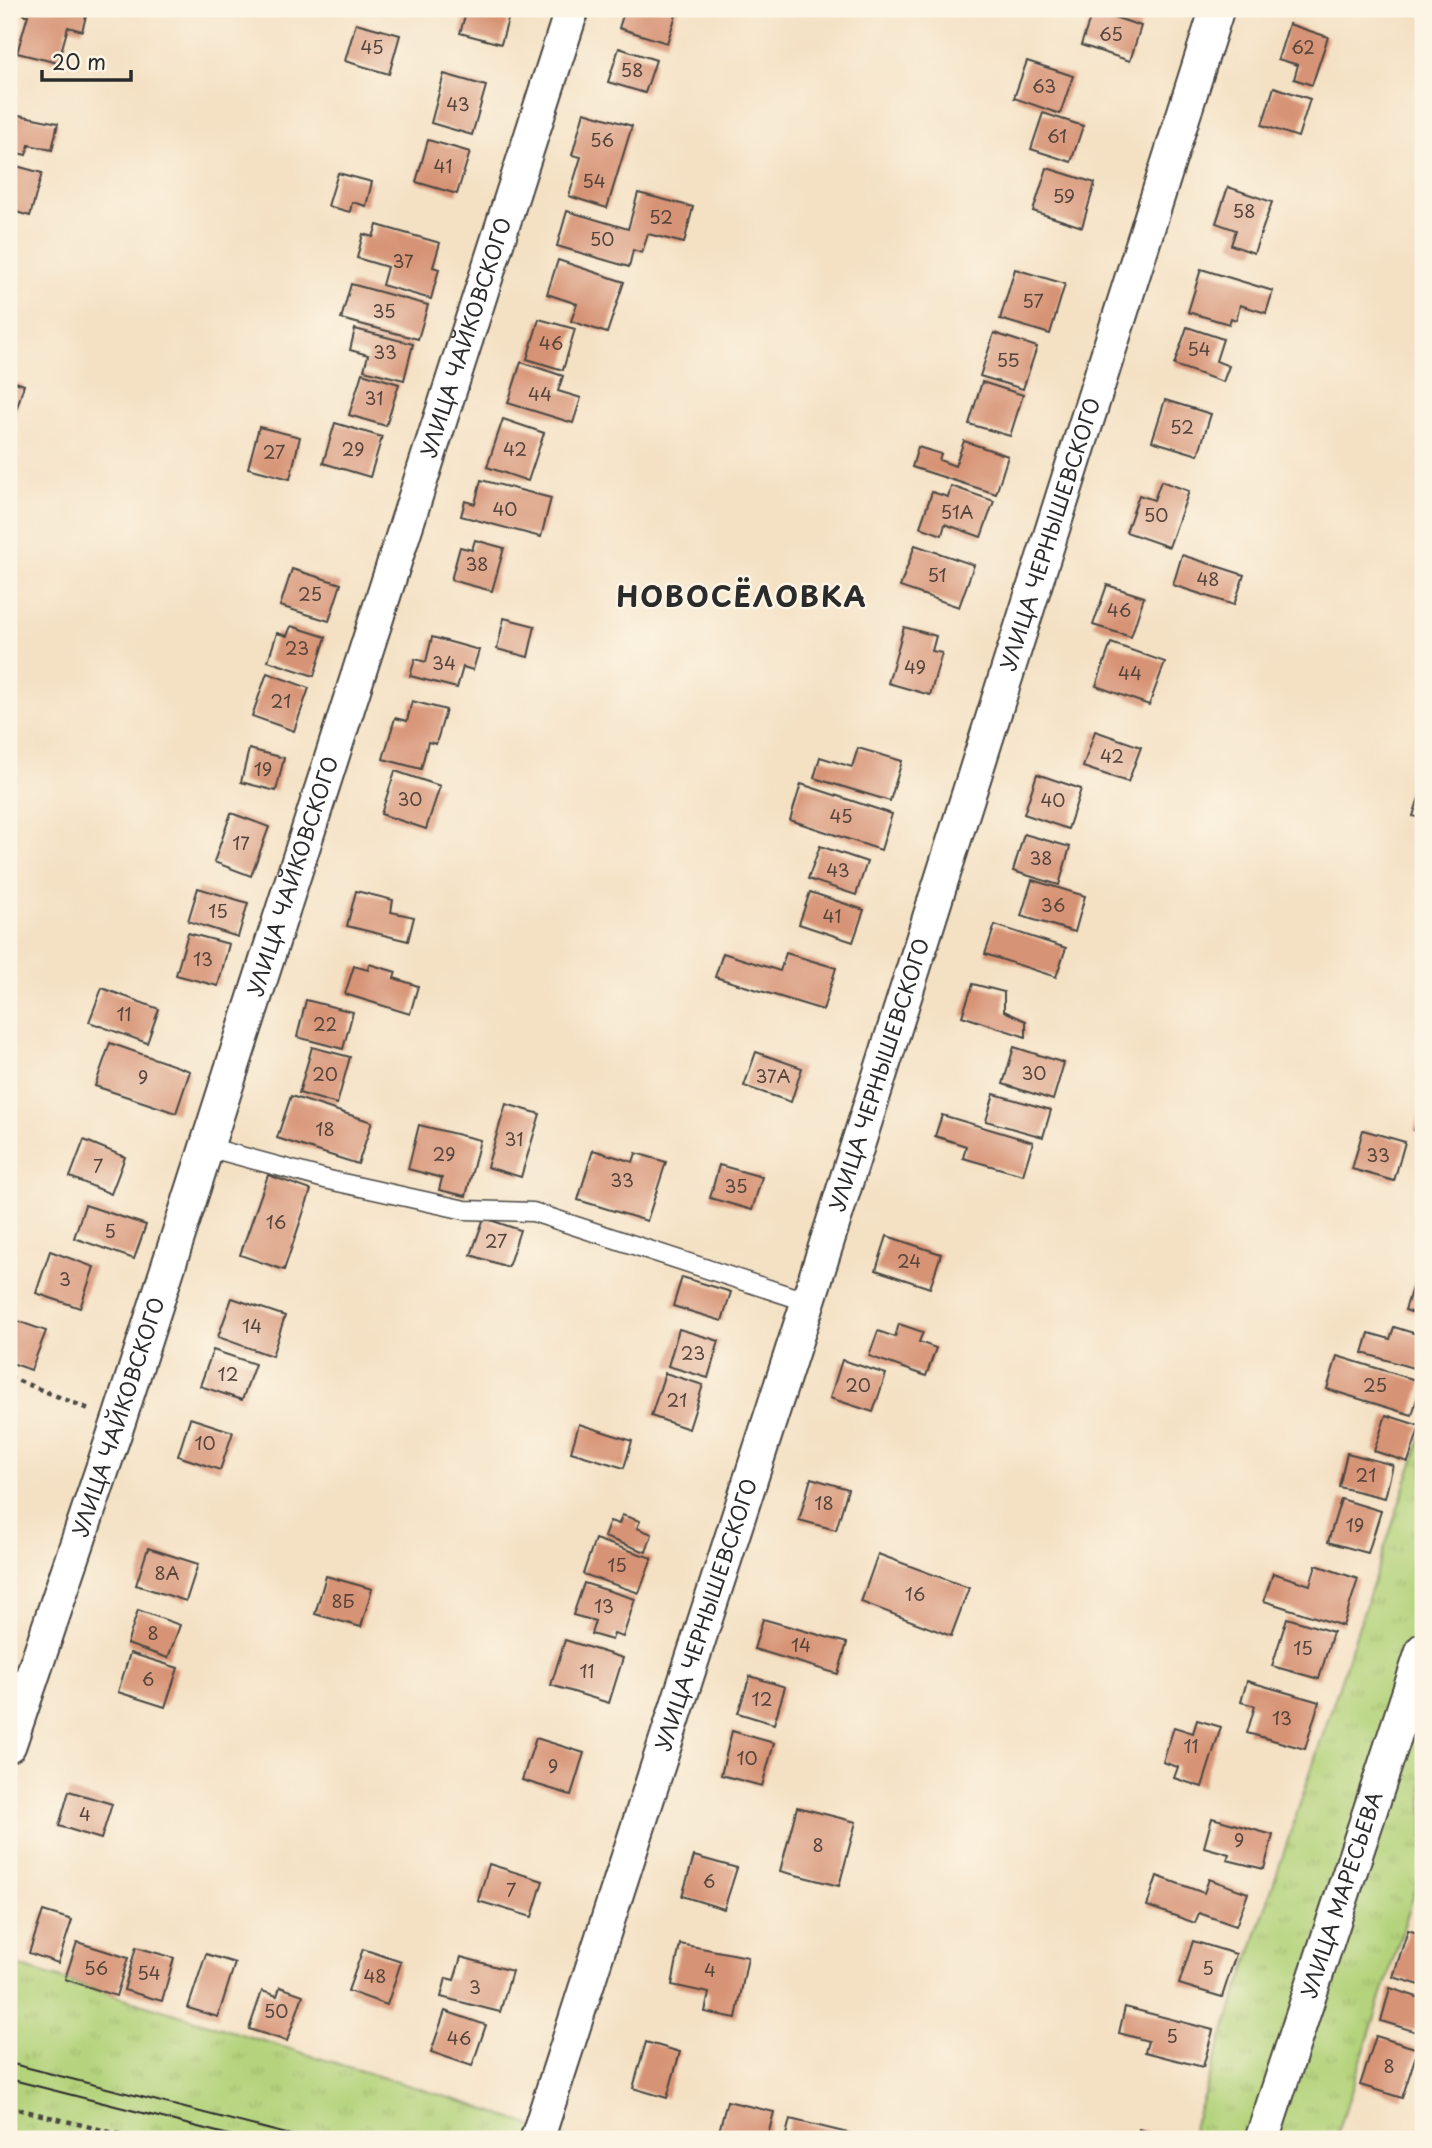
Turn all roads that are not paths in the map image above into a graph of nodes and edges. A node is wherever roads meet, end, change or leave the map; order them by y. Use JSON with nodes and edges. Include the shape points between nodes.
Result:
{"nodes":[{"id":1,"x":572,"y":9,"type":"edge"},
{"id":2,"x":1217,"y":9,"type":"edge"},
{"id":3,"x":207,"y":1147,"type":"junction"},
{"id":4,"x":808,"y":1302,"type":"junction"},
{"id":5,"x":1423,"y":1650,"type":"edge"},
{"id":6,"x":9,"y":1745,"type":"edge"},
{"id":7,"x":537,"y":2139,"type":"edge"},
{"id":8,"x":1262,"y":2139,"type":"edge"}],
"edges":[{"from":1,"to":3,"type":"street","name":"УЛИЦА ЧАЙКОВСКОГО"},
{"from":2,"to":4,"type":"street","name":"УЛИЦА ЧЕРНЫШЕВСКОГО"},
{"from":3,"to":4,"type":"lane","via":[[465,1210],[533,1212]]},
{"from":3,"to":6,"type":"street","name":"УЛИЦА ЧАЙКОВСКОГО"},
{"from":4,"to":7,"type":"street","name":"УЛИЦА ЧЕРНЫШЕВСКОГО"},
{"from":5,"to":8,"type":"street","name":"УЛИЦА МАРЕСЬЕВА"}]}
